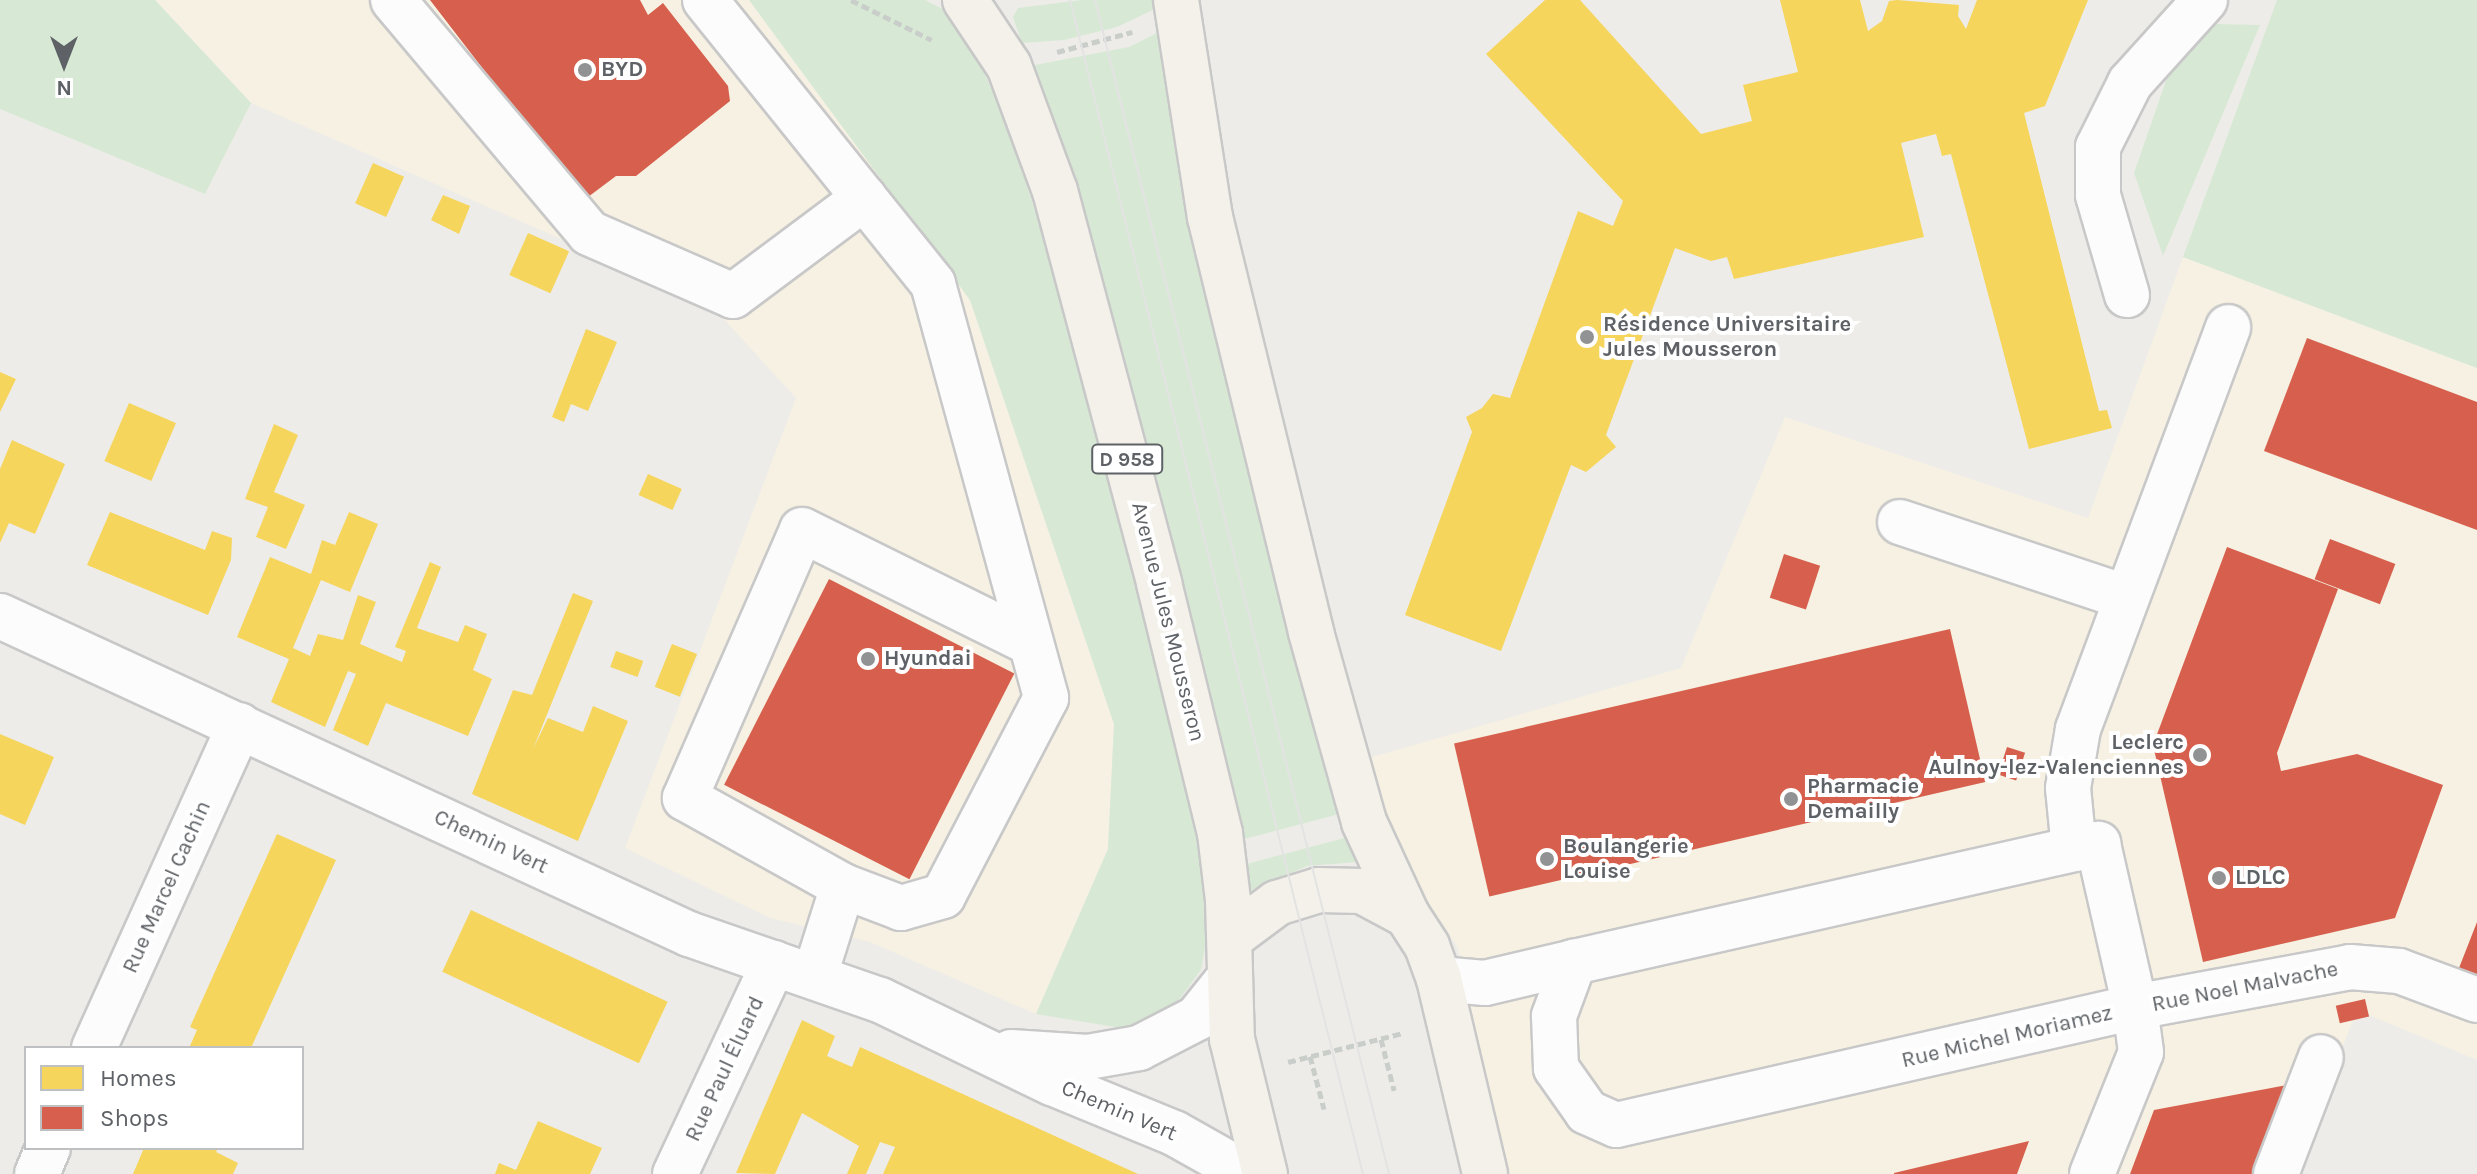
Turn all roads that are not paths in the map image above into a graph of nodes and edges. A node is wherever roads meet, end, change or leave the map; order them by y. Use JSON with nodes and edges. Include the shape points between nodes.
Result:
{"nodes":[{"id":1,"x":393,"y":0,"type":"edge"},
{"id":2,"x":705,"y":0,"type":"edge"},
{"id":3,"x":965,"y":0,"type":"edge"},
{"id":4,"x":2205,"y":0,"type":"edge"},
{"id":5,"x":1176,"y":5,"type":"edge"},
{"id":6,"x":864,"y":198,"type":"junction"},
{"id":7,"x":2127,"y":295,"type":"dead end"},
{"id":8,"x":2228,"y":327,"type":"dead end"},
{"id":9,"x":1900,"y":522,"type":"dead end"},
{"id":10,"x":2125,"y":597,"type":"junction"},
{"id":11,"x":0,"y":616,"type":"edge"},
{"id":12,"x":1031,"y":643,"type":"junction"},
{"id":13,"x":240,"y":725,"type":"junction"},
{"id":14,"x":2074,"y":849,"type":"junction"},
{"id":15,"x":843,"y":886,"type":"junction"},
{"id":16,"x":1407,"y":915,"type":"junction"},
{"id":17,"x":1229,"y":958,"type":"junction"},
{"id":18,"x":1574,"y":962,"type":"junction"},
{"id":19,"x":794,"y":969,"type":"junction"},
{"id":20,"x":1439,"y":979,"type":"junction"},
{"id":21,"x":2477,"y":1000,"type":"edge"},
{"id":22,"x":2135,"y":1007,"type":"junction"},
{"id":23,"x":95,"y":1046,"type":"edge"},
{"id":24,"x":989,"y":1051,"type":"junction"},
{"id":25,"x":2321,"y":1057,"type":"dead end"},
{"id":26,"x":47,"y":1150,"type":"edge"},
{"id":27,"x":37,"y":1174,"type":"edge"},
{"id":28,"x":675,"y":1174,"type":"edge"},
{"id":29,"x":1247,"y":1174,"type":"edge"},
{"id":30,"x":1265,"y":1174,"type":"edge"},
{"id":31,"x":1485,"y":1174,"type":"edge"},
{"id":32,"x":2092,"y":1174,"type":"edge"},
{"id":33,"x":2276,"y":1174,"type":"edge"}],
"edges":[{"from":1,"to":6,"type":"street","via":[[589,233],[733,296]]},
{"from":2,"to":6,"type":"street"},
{"from":3,"to":17,"type":"main road","name":"Avenue Jules Mousseron","number":"D 958","via":[[1002,53],[1055,191],[1220,833]]},
{"from":4,"to":7,"type":"street","via":[[2130,83],[2098,147],[2098,195]]},
{"from":5,"to":16,"type":"main road","via":[[1210,217],[1311,632],[1364,822]]},
{"from":6,"to":12,"type":"street","via":[[933,284]]},
{"from":8,"to":10,"type":"street"},
{"from":9,"to":10,"type":"street"},
{"from":10,"to":14,"type":"street","via":[[2070,759]]},
{"from":11,"to":13,"type":"street","name":"Chemin Vert"},
{"from":12,"to":15,"type":"street","via":[[1046,698],[943,896],[901,908]]},
{"from":12,"to":15,"type":"street","via":[[802,530],[685,798]]},
{"from":13,"to":19,"type":"street","name":"Chemin Vert","via":[[689,934]]},
{"from":13,"to":23,"type":"street","name":"Rue Marcel Cachin"},
{"from":14,"to":18,"type":"street"},
{"from":14,"to":22,"type":"street","name":"Rue Michel Moriamez","via":[[2098,844]]},
{"from":15,"to":19,"type":"street","name":"Rue Paul Éluard"},
{"from":16,"to":17,"type":"main road","via":[[1362,891],[1319,890],[1277,903]]},
{"from":16,"to":20,"type":"main road","via":[[1427,946]]},
{"from":17,"to":24,"type":"street","name":"Chemin Vert","via":[[1197,1018],[1139,1048],[1088,1057]]},
{"from":17,"to":30,"type":"main road","name":"Avenue Jules Mousseron","via":[[1232,1039]]},
{"from":18,"to":20,"type":"street","via":[[1475,985]]},
{"from":18,"to":22,"type":"street","name":"Rue Michel Moriamez","via":[[1554,1016],[1556,1068],[1587,1112],[1616,1125]]},
{"from":19,"to":24,"type":"street","name":"Chemin Vert"},
{"from":19,"to":28,"type":"street","name":"Rue Paul Éluard"},
{"from":20,"to":31,"type":"main road"},
{"from":21,"to":22,"type":"street","name":"Rue Noel Malvache","via":[[2399,971],[2350,967]]},
{"from":22,"to":32,"type":"street","name":"Rue Noel Malvache","via":[[2141,1052]]},
{"from":24,"to":29,"type":"street","name":"Chemin Vert","via":[[1174,1133]]},
{"from":25,"to":33,"type":"street"},
{"from":26,"to":27,"type":"street"}]}
